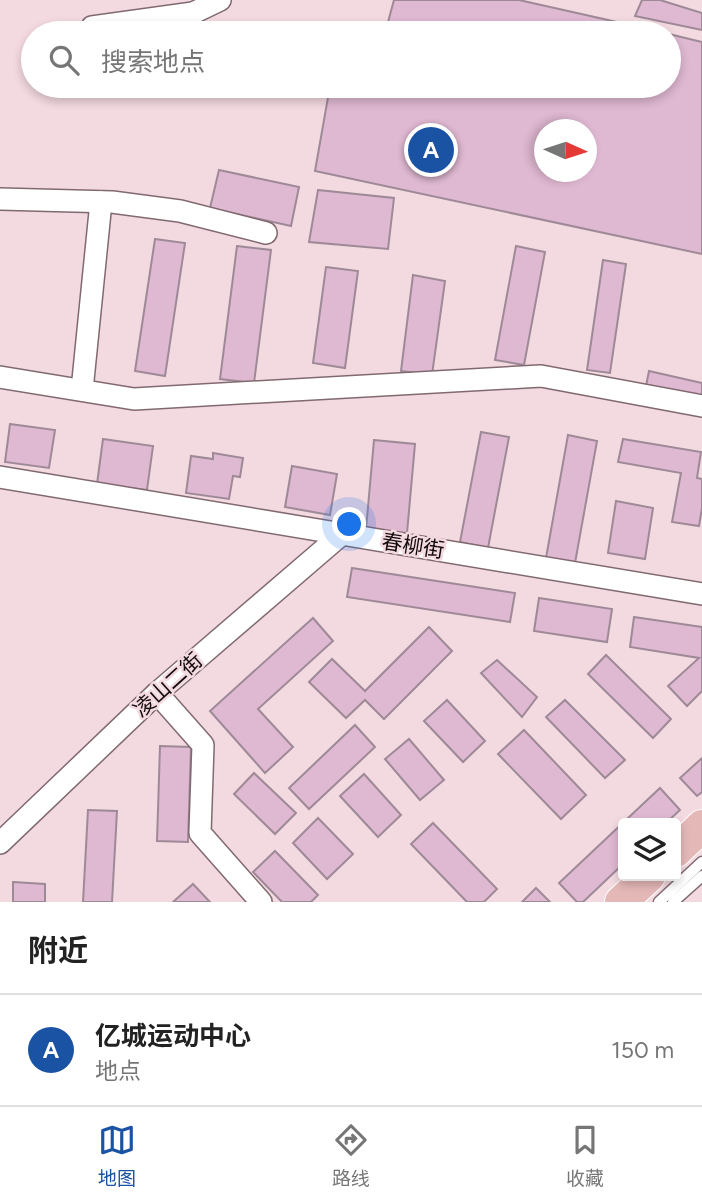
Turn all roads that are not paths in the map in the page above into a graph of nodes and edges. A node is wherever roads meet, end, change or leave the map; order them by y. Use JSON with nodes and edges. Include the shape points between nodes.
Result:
{"nodes":[{"id":1,"x":220,"y":0,"type":"edge"},
{"id":2,"x":135,"y":21,"type":"edge"},
{"id":3,"x":0,"y":199,"type":"edge"},
{"id":4,"x":101,"y":202,"type":"junction"},
{"id":5,"x":266,"y":233,"type":"dead end"},
{"id":6,"x":0,"y":377,"type":"edge"},
{"id":7,"x":82,"y":390,"type":"junction"},
{"id":8,"x":702,"y":406,"type":"edge"},
{"id":9,"x":0,"y":477,"type":"edge"},
{"id":10,"x":341,"y":534,"type":"junction"},
{"id":11,"x":702,"y":594,"type":"edge"},
{"id":12,"x":157,"y":693,"type":"junction"},
{"id":13,"x":702,"y":826,"type":"edge"},
{"id":14,"x":0,"y":843,"type":"edge"},
{"id":15,"x":681,"y":846,"type":"edge"},
{"id":16,"x":702,"y":862,"type":"edge"},
{"id":17,"x":702,"y":876,"type":"edge"},
{"id":18,"x":644,"y":881,"type":"edge"},
{"id":19,"x":261,"y":902,"type":"edge"},
{"id":20,"x":621,"y":902,"type":"edge"},
{"id":21,"x":659,"y":902,"type":"edge"},
{"id":22,"x":674,"y":902,"type":"edge"}],
"edges":[{"from":1,"to":2,"type":"street","via":[[193,13]]},
{"from":3,"to":4,"type":"street"},
{"from":4,"to":5,"type":"street","via":[[180,211]]},
{"from":4,"to":7,"type":"street"},
{"from":6,"to":7,"type":"street"},
{"from":7,"to":8,"type":"street","via":[[134,399],[541,376]]},
{"from":9,"to":10,"type":"street","name":"春柳街"},
{"from":10,"to":11,"type":"street","name":"春柳街"},
{"from":10,"to":12,"type":"street","name":"凌山二街"},
{"from":12,"to":14,"type":"street","name":"凌山二街"},
{"from":12,"to":19,"type":"street","via":[[203,745],[200,833]]},
{"from":13,"to":15,"type":"main road"},
{"from":16,"to":21,"type":"lane"},
{"from":17,"to":22,"type":"lane"},
{"from":18,"to":20,"type":"main road"}]}
